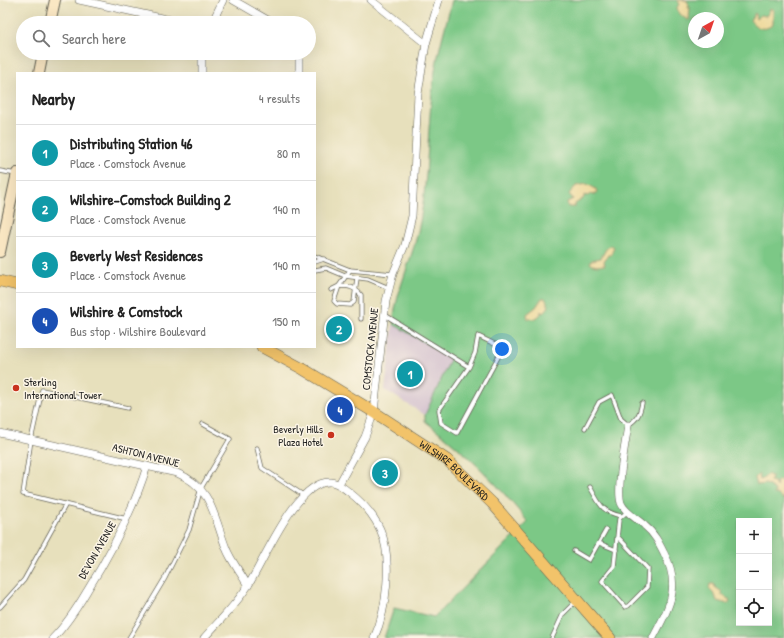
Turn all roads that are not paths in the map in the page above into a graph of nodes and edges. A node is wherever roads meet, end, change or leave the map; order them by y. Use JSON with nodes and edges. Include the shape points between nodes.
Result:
{"nodes":[{"id":1,"x":55,"y":0,"type":"edge"},
{"id":2,"x":78,"y":0,"type":"edge"},
{"id":3,"x":223,"y":0,"type":"edge"},
{"id":4,"x":233,"y":0,"type":"edge"},
{"id":5,"x":372,"y":0,"type":"edge"},
{"id":6,"x":439,"y":0,"type":"edge"},
{"id":7,"x":52,"y":16,"type":"edge"},
{"id":8,"x":152,"y":16,"type":"edge"},
{"id":9,"x":215,"y":16,"type":"edge"},
{"id":10,"x":261,"y":16,"type":"edge"},
{"id":11,"x":426,"y":44,"type":"junction"},
{"id":12,"x":42,"y":60,"type":"edge"},
{"id":13,"x":202,"y":60,"type":"edge"},
{"id":14,"x":299,"y":60,"type":"edge"},
{"id":15,"x":39,"y":72,"type":"edge"},
{"id":16,"x":202,"y":72,"type":"edge"},
{"id":17,"x":299,"y":72,"type":"edge"},
{"id":18,"x":0,"y":171,"type":"edge"},
{"id":19,"x":16,"y":173,"type":"edge"},
{"id":20,"x":15,"y":192,"type":"edge"},
{"id":21,"x":3,"y":220,"type":"edge"},
{"id":22,"x":0,"y":252,"type":"edge"},
{"id":23,"x":316,"y":256,"type":"edge"},
{"id":24,"x":325,"y":259,"type":"junction"},
{"id":25,"x":316,"y":262,"type":"edge"},
{"id":26,"x":326,"y":268,"type":"junction"},
{"id":27,"x":316,"y":270,"type":"edge"},
{"id":28,"x":350,"y":270,"type":"junction"},
{"id":29,"x":393,"y":274,"type":"junction"},
{"id":30,"x":345,"y":276,"type":"junction"},
{"id":31,"x":357,"y":278,"type":"junction"},
{"id":32,"x":0,"y":281,"type":"edge"},
{"id":33,"x":16,"y":284,"type":"edge"},
{"id":34,"x":340,"y":286,"type":"junction"},
{"id":35,"x":355,"y":288,"type":"junction"},
{"id":36,"x":389,"y":288,"type":"junction"},
{"id":37,"x":331,"y":290,"type":"dead end"},
{"id":38,"x":384,"y":315,"type":"junction"},
{"id":39,"x":361,"y":319,"type":"dead end"},
{"id":40,"x":264,"y":348,"type":"edge"},
{"id":41,"x":469,"y":366,"type":"junction"},
{"id":42,"x":642,"y":403,"type":"dead end"},
{"id":43,"x":128,"y":408,"type":"dead end"},
{"id":44,"x":374,"y":412,"type":"junction"},
{"id":45,"x":203,"y":424,"type":"dead end"},
{"id":46,"x":628,"y":424,"type":"junction"},
{"id":47,"x":585,"y":428,"type":"dead end"},
{"id":48,"x":0,"y":433,"type":"edge"},
{"id":49,"x":31,"y":440,"type":"junction"},
{"id":50,"x":257,"y":448,"type":"dead end"},
{"id":51,"x":147,"y":466,"type":"junction"},
{"id":52,"x":339,"y":484,"type":"junction"},
{"id":53,"x":590,"y":487,"type":"dead end"},
{"id":54,"x":201,"y":488,"type":"junction"},
{"id":55,"x":303,"y":495,"type":"junction"},
{"id":56,"x":66,"y":504,"type":"junction"},
{"id":57,"x":628,"y":511,"type":"junction"},
{"id":58,"x":621,"y":516,"type":"junction"},
{"id":59,"x":128,"y":519,"type":"junction"},
{"id":60,"x":606,"y":530,"type":"dead end"},
{"id":61,"x":618,"y":537,"type":"junction"},
{"id":62,"x":599,"y":543,"type":"junction"},
{"id":63,"x":616,"y":550,"type":"junction"},
{"id":64,"x":574,"y":551,"type":"dead end"},
{"id":65,"x":248,"y":586,"type":"junction"},
{"id":66,"x":577,"y":600,"type":"junction"},
{"id":67,"x":0,"y":607,"type":"edge"},
{"id":68,"x":53,"y":638,"type":"edge"},
{"id":69,"x":129,"y":638,"type":"edge"},
{"id":70,"x":204,"y":638,"type":"edge"},
{"id":71,"x":374,"y":638,"type":"edge"},
{"id":72,"x":552,"y":638,"type":"edge"},
{"id":73,"x":610,"y":638,"type":"edge"},
{"id":74,"x":653,"y":638,"type":"edge"}],
"edges":[{"from":1,"to":7,"type":"main road"},
{"from":2,"to":8,"type":"street"},
{"from":3,"to":9,"type":"street"},
{"from":4,"to":10,"type":"street"},
{"from":5,"to":11,"type":"street"},
{"from":6,"to":11,"type":"street","name":"COMSTOCK AVENUE"},
{"from":11,"to":29,"type":"street","name":"COMSTOCK AVENUE","via":[[418,94],[412,216],[405,245]]},
{"from":12,"to":15,"type":"main road"},
{"from":13,"to":16,"type":"street"},
{"from":14,"to":17,"type":"street"},
{"from":18,"to":19,"type":"lane"},
{"from":20,"to":21,"type":"main road"},
{"from":21,"to":22,"type":"main road"},
{"from":23,"to":24,"type":"lane"},
{"from":24,"to":25,"type":"lane"},
{"from":24,"to":26,"type":"lane"},
{"from":24,"to":28,"type":"lane"},
{"from":26,"to":27,"type":"lane"},
{"from":26,"to":30,"type":"lane"},
{"from":28,"to":29,"type":"lane"},
{"from":28,"to":30,"type":"lane"},
{"from":29,"to":36,"type":"street","name":"COMSTOCK AVENUE"},
{"from":30,"to":31,"type":"lane"},
{"from":30,"to":34,"type":"lane"},
{"from":31,"to":35,"type":"lane"},
{"from":31,"to":36,"type":"lane","via":[[368,279]]},
{"from":32,"to":33,"type":"main road"},
{"from":34,"to":35,"type":"lane"},
{"from":34,"to":35,"type":"lane","via":[[334,298],[337,304],[350,305],[354,302]]},
{"from":34,"to":37,"type":"lane"},
{"from":35,"to":39,"type":"lane","via":[[362,295]]},
{"from":36,"to":38,"type":"street","name":"COMSTOCK AVENUE"},
{"from":38,"to":41,"type":"lane"},
{"from":38,"to":44,"type":"street","name":"COMSTOCK AVENUE"},
{"from":40,"to":44,"type":"main road","name":"WILSHIRE BOULEVARD"},
{"from":41,"to":41,"type":"lane","via":[[475,353],[478,336],[504,348],[456,433],[441,422],[439,410]]},
{"from":42,"to":46,"type":"lane","via":[[640,413]]},
{"from":43,"to":49,"type":"lane","via":[[42,390]]},
{"from":44,"to":52,"type":"street","name":"COMSTOCK AVENUE","via":[[365,437]]},
{"from":44,"to":66,"type":"main road","name":"WILSHIRE BOULEVARD","via":[[447,460],[463,474],[492,503]]},
{"from":45,"to":54,"type":"lane","via":[[230,439]]},
{"from":46,"to":47,"type":"lane","via":[[621,419],[612,395],[599,402]]},
{"from":46,"to":57,"type":"street","via":[[620,479],[621,503]]},
{"from":48,"to":49,"type":"street","name":"ASHTON AVENUE"},
{"from":49,"to":51,"type":"street","name":"ASHTON AVENUE"},
{"from":49,"to":56,"type":"lane","via":[[23,494]]},
{"from":50,"to":55,"type":"lane","via":[[262,468]]},
{"from":51,"to":54,"type":"street","name":"ASHTON AVENUE","via":[[190,478]]},
{"from":51,"to":59,"type":"street","name":"DEVON AVENUE"},
{"from":52,"to":55,"type":"street","via":[[331,482],[315,485]]},
{"from":52,"to":71,"type":"street","via":[[357,498],[372,515],[385,542],[388,565],[380,619]]},
{"from":53,"to":58,"type":"lane","via":[[600,506],[612,514]]},
{"from":54,"to":65,"type":"street","name":"ASHTON AVENUE","via":[[213,508],[226,549]]},
{"from":54,"to":69,"type":"lane","via":[[189,530],[165,578]]},
{"from":55,"to":65,"type":"street","via":[[294,506]]},
{"from":56,"to":59,"type":"lane"},
{"from":56,"to":67,"type":"lane","via":[[24,580]]},
{"from":57,"to":58,"type":"lane"},
{"from":57,"to":74,"type":"street","via":[[651,531],[670,564],[673,576],[669,606]]},
{"from":58,"to":61,"type":"lane"},
{"from":59,"to":68,"type":"street","name":"DEVON AVENUE","via":[[102,568],[69,620]]},
{"from":60,"to":62,"type":"lane"},
{"from":61,"to":63,"type":"lane"},
{"from":61,"to":63,"type":"lane","via":[[648,568],[647,587],[628,606],[625,606],[602,581],[614,566]]},
{"from":62,"to":63,"type":"lane"},
{"from":62,"to":64,"type":"lane","via":[[589,560]]},
{"from":65,"to":70,"type":"street"},
{"from":66,"to":72,"type":"lane","via":[[563,614]]},
{"from":66,"to":73,"type":"main road","name":"WILSHIRE BOULEVARD"}]}
